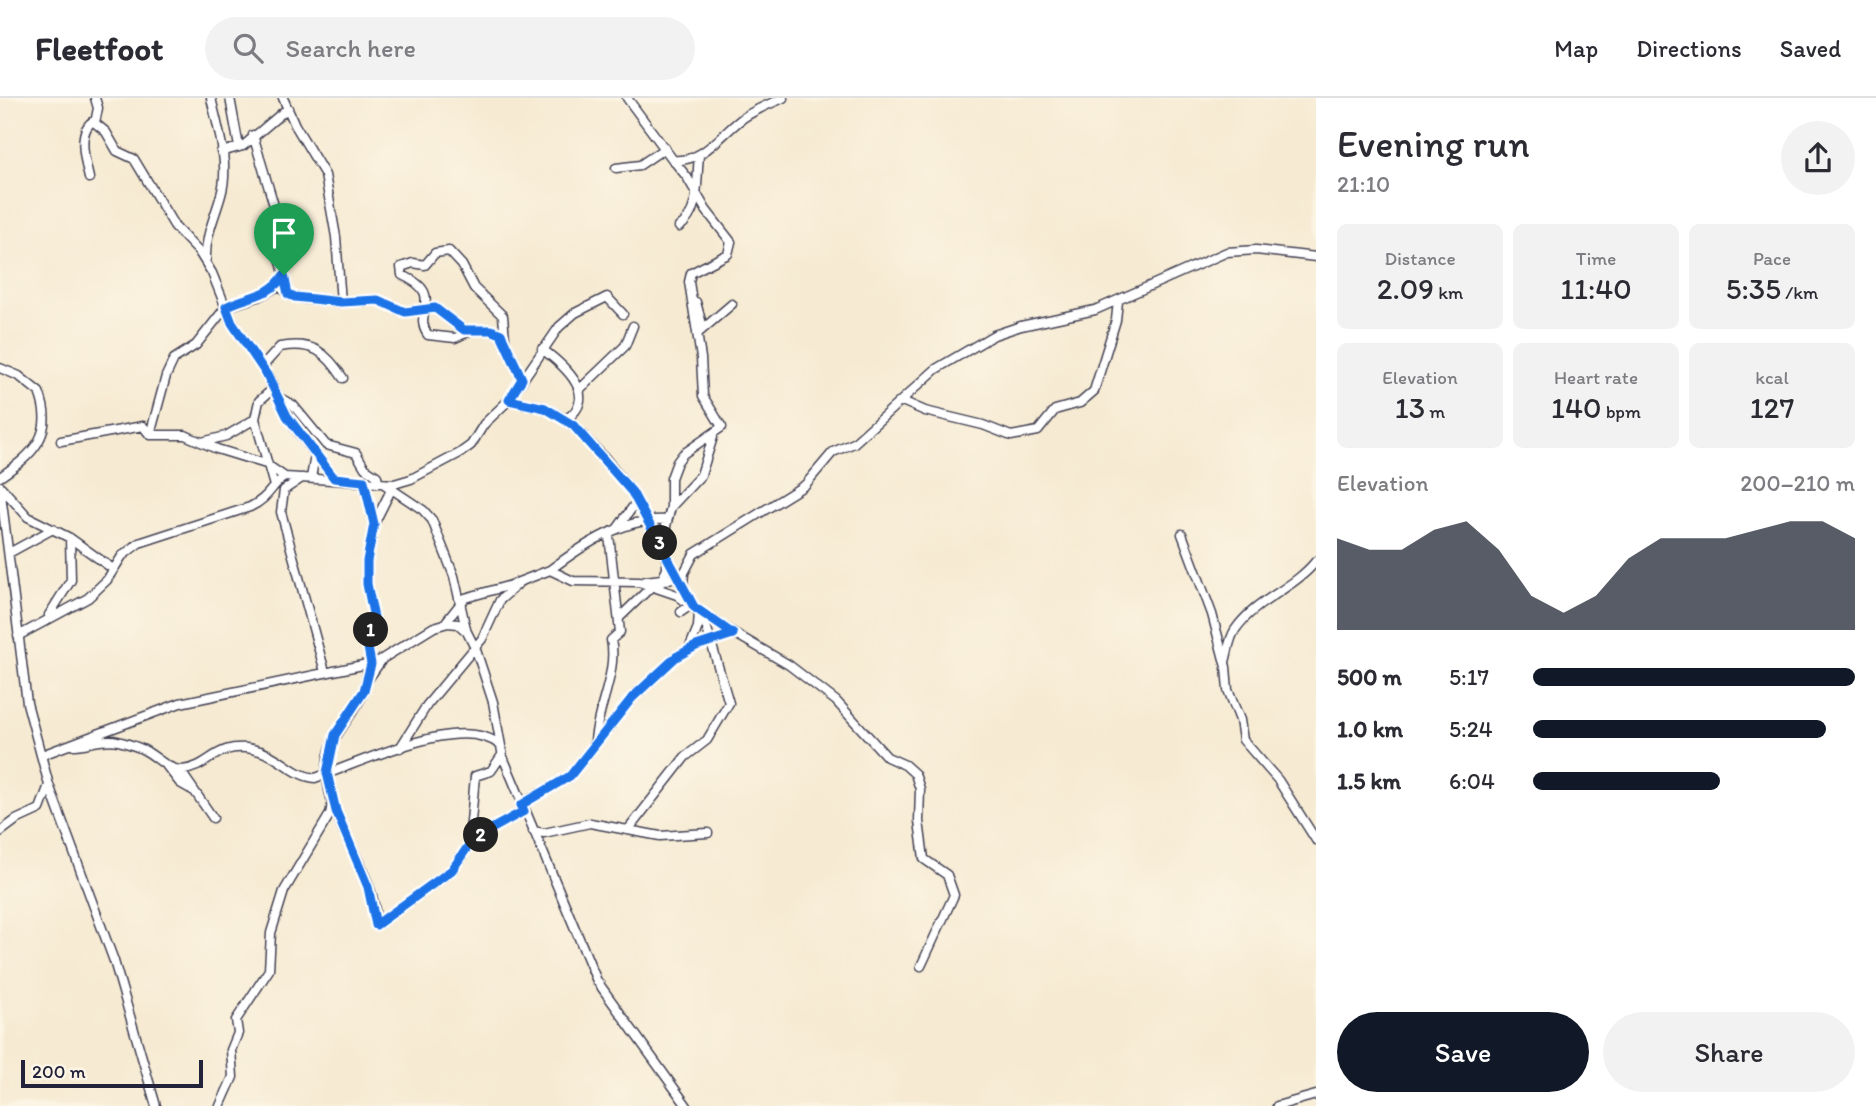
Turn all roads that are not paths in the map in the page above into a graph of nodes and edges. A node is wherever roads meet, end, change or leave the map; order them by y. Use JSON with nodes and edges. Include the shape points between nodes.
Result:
{"nodes":[{"id":1,"x":95,"y":98,"type":"edge"},
{"id":2,"x":211,"y":98,"type":"edge"},
{"id":3,"x":230,"y":98,"type":"edge"},
{"id":4,"x":283,"y":98,"type":"edge"},
{"id":5,"x":627,"y":98,"type":"edge"},
{"id":6,"x":783,"y":98,"type":"edge"},
{"id":7,"x":288,"y":108,"type":"junction"},
{"id":8,"x":95,"y":120,"type":"junction"},
{"id":9,"x":253,"y":135,"type":"junction"},
{"id":10,"x":239,"y":148,"type":"junction"},
{"id":11,"x":665,"y":148,"type":"junction"},
{"id":12,"x":221,"y":152,"type":"junction"},
{"id":13,"x":699,"y":156,"type":"junction"},
{"id":14,"x":673,"y":160,"type":"junction"},
{"id":15,"x":616,"y":168,"type":"dead end"},
{"id":16,"x":89,"y":178,"type":"dead end"},
{"id":17,"x":696,"y":193,"type":"junction"},
{"id":18,"x":679,"y":227,"type":"dead end"},
{"id":19,"x":1316,"y":257,"type":"edge"},
{"id":20,"x":206,"y":262,"type":"junction"},
{"id":21,"x":284,"y":275,"type":"junction"},
{"id":22,"x":277,"y":286,"type":"junction"},
{"id":23,"x":288,"y":294,"type":"junction"},
{"id":24,"x":1118,"y":301,"type":"junction"},
{"id":25,"x":341,"y":302,"type":"junction"},
{"id":26,"x":732,"y":304,"type":"dead end"},
{"id":27,"x":226,"y":307,"type":"junction"},
{"id":28,"x":427,"y":308,"type":"junction"},
{"id":29,"x":623,"y":314,"type":"dead end"},
{"id":30,"x":633,"y":326,"type":"dead end"},
{"id":31,"x":470,"y":331,"type":"junction"},
{"id":32,"x":700,"y":331,"type":"junction"},
{"id":33,"x":505,"y":339,"type":"junction"},
{"id":34,"x":542,"y":349,"type":"junction"},
{"id":35,"x":262,"y":367,"type":"junction"},
{"id":36,"x":0,"y":368,"type":"edge"},
{"id":37,"x":343,"y":378,"type":"dead end"},
{"id":38,"x":522,"y":379,"type":"junction"},
{"id":39,"x":579,"y":390,"type":"junction"},
{"id":40,"x":276,"y":392,"type":"junction"},
{"id":41,"x":509,"y":400,"type":"junction"},
{"id":42,"x":902,"y":401,"type":"junction"},
{"id":43,"x":255,"y":419,"type":"junction"},
{"id":44,"x":566,"y":419,"type":"junction"},
{"id":45,"x":150,"y":435,"type":"junction"},
{"id":46,"x":715,"y":435,"type":"junction"},
{"id":47,"x":61,"y":441,"type":"dead end"},
{"id":48,"x":202,"y":442,"type":"junction"},
{"id":49,"x":315,"y":455,"type":"junction"},
{"id":50,"x":266,"y":464,"type":"junction"},
{"id":51,"x":0,"y":477,"type":"edge"},
{"id":52,"x":285,"y":477,"type":"junction"},
{"id":53,"x":308,"y":477,"type":"junction"},
{"id":54,"x":334,"y":478,"type":"junction"},
{"id":55,"x":364,"y":481,"type":"junction"},
{"id":56,"x":385,"y":485,"type":"junction"},
{"id":57,"x":0,"y":486,"type":"edge"},
{"id":58,"x":274,"y":486,"type":"junction"},
{"id":59,"x":637,"y":501,"type":"junction"},
{"id":60,"x":671,"y":507,"type":"junction"},
{"id":61,"x":645,"y":520,"type":"junction"},
{"id":62,"x":667,"y":520,"type":"junction"},
{"id":63,"x":374,"y":524,"type":"junction"},
{"id":64,"x":53,"y":529,"type":"junction"},
{"id":65,"x":1182,"y":534,"type":"dead end"},
{"id":66,"x":611,"y":535,"type":"junction"},
{"id":67,"x":70,"y":538,"type":"junction"},
{"id":68,"x":9,"y":554,"type":"junction"},
{"id":69,"x":668,"y":557,"type":"junction"},
{"id":70,"x":1316,"y":561,"type":"edge"},
{"id":71,"x":113,"y":569,"type":"junction"},
{"id":72,"x":550,"y":570,"type":"junction"},
{"id":73,"x":681,"y":574,"type":"junction"},
{"id":74,"x":662,"y":579,"type":"junction"},
{"id":75,"x":522,"y":581,"type":"junction"},
{"id":76,"x":617,"y":581,"type":"junction"},
{"id":77,"x":639,"y":582,"type":"junction"},
{"id":78,"x":652,"y":586,"type":"junction"},
{"id":79,"x":460,"y":601,"type":"junction"},
{"id":80,"x":697,"y":610,"type":"junction"},
{"id":81,"x":681,"y":612,"type":"dead end"},
{"id":82,"x":47,"y":617,"type":"junction"},
{"id":83,"x":619,"y":618,"type":"junction"},
{"id":84,"x":445,"y":623,"type":"junction"},
{"id":85,"x":467,"y":632,"type":"junction"},
{"id":86,"x":733,"y":634,"type":"junction"},
{"id":87,"x":18,"y":636,"type":"junction"},
{"id":88,"x":709,"y":642,"type":"junction"},
{"id":89,"x":474,"y":646,"type":"junction"},
{"id":90,"x":689,"y":649,"type":"junction"},
{"id":91,"x":381,"y":661,"type":"junction"},
{"id":92,"x":1225,"y":662,"type":"junction"},
{"id":93,"x":370,"y":664,"type":"junction"},
{"id":94,"x":325,"y":672,"type":"junction"},
{"id":95,"x":366,"y":682,"type":"junction"},
{"id":96,"x":595,"y":741,"type":"junction"},
{"id":97,"x":67,"y":745,"type":"junction"},
{"id":98,"x":500,"y":745,"type":"junction"},
{"id":99,"x":400,"y":748,"type":"junction"},
{"id":100,"x":42,"y":755,"type":"junction"},
{"id":101,"x":502,"y":755,"type":"junction"},
{"id":102,"x":166,"y":765,"type":"junction"},
{"id":103,"x":180,"y":770,"type":"junction"},
{"id":104,"x":327,"y":774,"type":"junction"},
{"id":105,"x":49,"y":785,"type":"junction"},
{"id":106,"x":197,"y":793,"type":"junction"},
{"id":107,"x":333,"y":800,"type":"junction"},
{"id":108,"x":522,"y":808,"type":"junction"},
{"id":109,"x":213,"y":818,"type":"dead end"},
{"id":110,"x":628,"y":830,"type":"junction"},
{"id":111,"x":533,"y":831,"type":"junction"},
{"id":112,"x":0,"y":832,"type":"edge"},
{"id":113,"x":708,"y":833,"type":"dead end"},
{"id":114,"x":1316,"y":840,"type":"edge"},
{"id":115,"x":469,"y":844,"type":"junction"},
{"id":116,"x":921,"y":966,"type":"dead end"},
{"id":117,"x":1316,"y":1095,"type":"edge"},
{"id":118,"x":156,"y":1106,"type":"edge"},
{"id":119,"x":220,"y":1106,"type":"edge"},
{"id":120,"x":687,"y":1106,"type":"edge"},
{"id":121,"x":1277,"y":1106,"type":"edge"}],
"edges":[{"from":1,"to":8,"type":"street"},
{"from":2,"to":12,"type":"street"},
{"from":3,"to":10,"type":"street"},
{"from":4,"to":7,"type":"street"},
{"from":5,"to":11,"type":"street"},
{"from":6,"to":13,"type":"street","via":[[747,116]]},
{"from":7,"to":9,"type":"street"},
{"from":7,"to":25,"type":"street","via":[[325,175]]},
{"from":8,"to":16,"type":"street","via":[[84,131]]},
{"from":8,"to":20,"type":"street","via":[[117,151],[134,159],[175,227]]},
{"from":9,"to":10,"type":"street"},
{"from":9,"to":21,"type":"street","via":[[278,219]]},
{"from":10,"to":12,"type":"street"},
{"from":11,"to":14,"type":"street"},
{"from":11,"to":15,"type":"street","via":[[640,165]]},
{"from":12,"to":20,"type":"street","via":[[223,187],[208,234]]},
{"from":13,"to":14,"type":"street"},
{"from":13,"to":17,"type":"street"},
{"from":14,"to":17,"type":"street"},
{"from":17,"to":18,"type":"street","via":[[688,219]]},
{"from":17,"to":32,"type":"street","via":[[732,246],[722,259],[691,273],[692,297],[701,312]]},
{"from":19,"to":24,"type":"street","via":[[1256,250],[1227,252]]},
{"from":20,"to":27,"type":"street"},
{"from":21,"to":22,"type":"street"},
{"from":21,"to":23,"type":"street"},
{"from":22,"to":23,"type":"street"},
{"from":22,"to":27,"type":"street"},
{"from":23,"to":25,"type":"street"},
{"from":24,"to":42,"type":"street","via":[[994,335],[949,359]]},
{"from":24,"to":42,"type":"street","via":[[1094,391],[1076,404],[1055,410],[1038,431],[1012,436]]},
{"from":25,"to":28,"type":"street","via":[[378,300],[405,312]]},
{"from":26,"to":32,"type":"street"},
{"from":27,"to":35,"type":"street"},
{"from":27,"to":45,"type":"street","via":[[196,345],[170,364]]},
{"from":28,"to":31,"type":"street","via":[[441,309],[460,328]]},
{"from":28,"to":31,"type":"street","via":[[423,327],[431,337],[455,338]]},
{"from":28,"to":33,"type":"street","via":[[420,284],[400,270],[413,263],[425,265],[435,253],[449,251],[474,288],[503,316]]},
{"from":29,"to":34,"type":"street","via":[[609,297],[597,300],[569,318]]},
{"from":30,"to":39,"type":"street","via":[[626,345]]},
{"from":31,"to":33,"type":"street","via":[[491,330]]},
{"from":32,"to":46,"type":"street","via":[[703,396],[722,427]]},
{"from":33,"to":38,"type":"street"},
{"from":34,"to":38,"type":"street"},
{"from":34,"to":39,"type":"street","via":[[568,370]]},
{"from":35,"to":37,"type":"street","via":[[280,347],[315,348],[328,355]]},
{"from":35,"to":40,"type":"street"},
{"from":36,"to":51,"type":"street","via":[[39,391],[43,431],[30,455]]},
{"from":38,"to":41,"type":"street"},
{"from":39,"to":44,"type":"street","via":[[582,401]]},
{"from":40,"to":43,"type":"street","via":[[260,401]]},
{"from":40,"to":49,"type":"street"},
{"from":40,"to":56,"type":"street","via":[[326,444],[356,453]]},
{"from":41,"to":44,"type":"street","via":[[545,408]]},
{"from":41,"to":56,"type":"street","via":[[467,449],[411,479]]},
{"from":42,"to":73,"type":"street","via":[[854,443],[834,452],[805,485],[694,554]]},
{"from":43,"to":48,"type":"street","via":[[226,436]]},
{"from":43,"to":50,"type":"street"},
{"from":44,"to":59,"type":"street","via":[[605,458]]},
{"from":45,"to":47,"type":"street","via":[[139,426]]},
{"from":45,"to":48,"type":"street","via":[[185,435]]},
{"from":46,"to":60,"type":"street","via":[[701,475]]},
{"from":46,"to":60,"type":"street","via":[[691,448],[677,463]]},
{"from":48,"to":50,"type":"street"},
{"from":49,"to":53,"type":"street"},
{"from":49,"to":54,"type":"street"},
{"from":50,"to":52,"type":"street"},
{"from":50,"to":58,"type":"street"},
{"from":52,"to":53,"type":"street"},
{"from":52,"to":58,"type":"street"},
{"from":53,"to":54,"type":"street"},
{"from":53,"to":94,"type":"street","via":[[285,490],[281,512]]},
{"from":54,"to":55,"type":"street"},
{"from":55,"to":56,"type":"street"},
{"from":55,"to":63,"type":"street"},
{"from":56,"to":63,"type":"street"},
{"from":56,"to":79,"type":"street","via":[[431,519]]},
{"from":57,"to":64,"type":"street","via":[[28,517]]},
{"from":57,"to":68,"type":"street"},
{"from":58,"to":71,"type":"street","via":[[265,500],[250,507],[139,543]]},
{"from":59,"to":61,"type":"street"},
{"from":59,"to":66,"type":"street"},
{"from":60,"to":62,"type":"street"},
{"from":61,"to":62,"type":"street"},
{"from":61,"to":66,"type":"street"},
{"from":61,"to":69,"type":"street"},
{"from":62,"to":69,"type":"street"},
{"from":63,"to":93,"type":"street","via":[[367,561],[374,618],[367,642]]},
{"from":64,"to":67,"type":"street"},
{"from":64,"to":68,"type":"street"},
{"from":65,"to":92,"type":"street"},
{"from":66,"to":72,"type":"street","via":[[581,548]]},
{"from":66,"to":76,"type":"street"},
{"from":67,"to":71,"type":"street"},
{"from":67,"to":82,"type":"street","via":[[71,580]]},
{"from":68,"to":87,"type":"street"},
{"from":69,"to":73,"type":"street"},
{"from":69,"to":74,"type":"street"},
{"from":70,"to":92,"type":"street","via":[[1240,625]]},
{"from":71,"to":82,"type":"street","via":[[88,598]]},
{"from":72,"to":75,"type":"street"},
{"from":72,"to":76,"type":"street","via":[[573,581]]},
{"from":73,"to":74,"type":"street"},
{"from":73,"to":80,"type":"street"},
{"from":74,"to":77,"type":"street"},
{"from":74,"to":78,"type":"street"},
{"from":75,"to":79,"type":"street"},
{"from":75,"to":89,"type":"street","via":[[500,600],[486,633]]},
{"from":76,"to":77,"type":"street"},
{"from":76,"to":83,"type":"street"},
{"from":77,"to":78,"type":"street"},
{"from":78,"to":80,"type":"street"},
{"from":78,"to":83,"type":"street"},
{"from":79,"to":84,"type":"street"},
{"from":79,"to":85,"type":"street"},
{"from":80,"to":81,"type":"street"},
{"from":80,"to":86,"type":"street"},
{"from":80,"to":88,"type":"street"},
{"from":80,"to":90,"type":"street","via":[[698,627]]},
{"from":82,"to":87,"type":"street"},
{"from":83,"to":96,"type":"street","via":[[620,632],[610,642],[614,654]]},
{"from":84,"to":85,"type":"street"},
{"from":84,"to":91,"type":"street"},
{"from":85,"to":89,"type":"street"},
{"from":86,"to":88,"type":"street"},
{"from":86,"to":116,"type":"street","via":[[780,659],[836,701],[887,757],[915,774],[924,859],[947,875],[954,895]]},
{"from":87,"to":100,"type":"street","via":[[23,688]]},
{"from":88,"to":90,"type":"street"},
{"from":88,"to":110,"type":"street","via":[[727,690],[728,706],[707,740],[685,757]]},
{"from":89,"to":98,"type":"street","via":[[494,702]]},
{"from":89,"to":99,"type":"street"},
{"from":90,"to":96,"type":"street","via":[[632,698]]},
{"from":91,"to":93,"type":"street"},
{"from":91,"to":95,"type":"street"},
{"from":92,"to":114,"type":"street","via":[[1243,740],[1278,780]]},
{"from":93,"to":94,"type":"street"},
{"from":93,"to":95,"type":"street"},
{"from":94,"to":97,"type":"street","via":[[180,703]]},
{"from":95,"to":104,"type":"street","via":[[335,735]]},
{"from":96,"to":108,"type":"street","via":[[570,776]]},
{"from":97,"to":100,"type":"street"},
{"from":97,"to":102,"type":"street","via":[[114,740],[144,750]]},
{"from":98,"to":99,"type":"street","via":[[490,737],[453,733]]},
{"from":98,"to":101,"type":"street"},
{"from":99,"to":104,"type":"street"},
{"from":100,"to":105,"type":"street"},
{"from":101,"to":108,"type":"street"},
{"from":101,"to":115,"type":"street","via":[[491,771],[475,775]]},
{"from":102,"to":103,"type":"street"},
{"from":102,"to":106,"type":"street","via":[[180,783]]},
{"from":103,"to":104,"type":"street","via":[[201,764],[221,750],[242,747],[272,753],[304,776]]},
{"from":103,"to":106,"type":"street"},
{"from":104,"to":107,"type":"street"},
{"from":105,"to":112,"type":"street","via":[[40,809]]},
{"from":105,"to":118,"type":"street","via":[[114,961]]},
{"from":106,"to":109,"type":"street"},
{"from":107,"to":115,"type":"street","via":[[368,887],[376,925],[452,870]]},
{"from":107,"to":119,"type":"street","via":[[330,814],[284,891],[271,933],[268,974],[236,1020],[233,1077]]},
{"from":108,"to":111,"type":"street"},
{"from":108,"to":115,"type":"street"},
{"from":110,"to":111,"type":"street","via":[[585,823],[544,833]]},
{"from":110,"to":113,"type":"street","via":[[663,836]]},
{"from":111,"to":120,"type":"street","via":[[597,981]]},
{"from":117,"to":121,"type":"street"}]}
